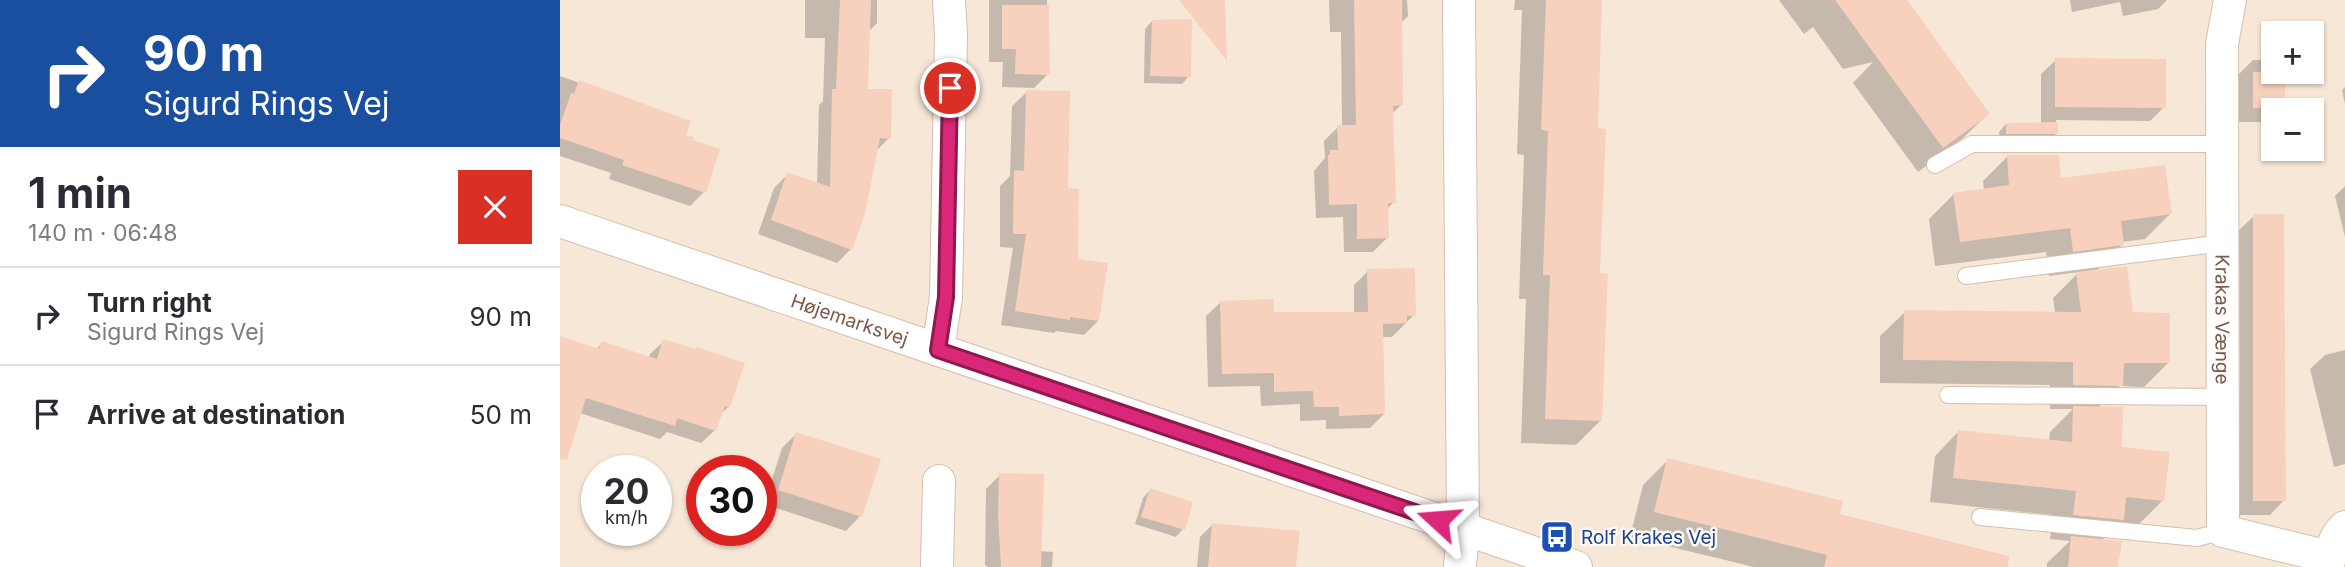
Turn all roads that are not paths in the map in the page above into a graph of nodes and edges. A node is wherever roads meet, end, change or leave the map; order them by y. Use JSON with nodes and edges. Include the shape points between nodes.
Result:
{"nodes":[{"id":1,"x":949,"y":0,"type":"edge"},
{"id":2,"x":1459,"y":0,"type":"edge"},
{"id":3,"x":2230,"y":0,"type":"edge"},
{"id":4,"x":2222,"y":144,"type":"junction"},
{"id":5,"x":1935,"y":165,"type":"dead end"},
{"id":6,"x":560,"y":221,"type":"edge"},
{"id":7,"x":2223,"y":243,"type":"junction"},
{"id":8,"x":1966,"y":276,"type":"dead end"},
{"id":9,"x":938,"y":350,"type":"junction"},
{"id":10,"x":1948,"y":395,"type":"dead end"},
{"id":11,"x":2223,"y":397,"type":"junction"},
{"id":12,"x":939,"y":481,"type":"dead end"},
{"id":13,"x":1980,"y":517,"type":"dead end"},
{"id":14,"x":2345,"y":527,"type":"edge"},
{"id":15,"x":1463,"y":528,"type":"junction"},
{"id":16,"x":2223,"y":531,"type":"junction"},
{"id":17,"x":2329,"y":562,"type":"edge"},
{"id":18,"x":937,"y":567,"type":"edge"},
{"id":19,"x":1460,"y":567,"type":"edge"},
{"id":20,"x":1576,"y":567,"type":"edge"}],
"edges":[{"from":1,"to":9,"type":"street","via":[[946,297]]},
{"from":2,"to":15,"type":"street"},
{"from":3,"to":4,"type":"street","name":"Krakas Vænge","via":[[2222,44]]},
{"from":4,"to":5,"type":"lane","via":[[1972,144]]},
{"from":4,"to":7,"type":"street","name":"Krakas Vænge"},
{"from":6,"to":9,"type":"street","name":"Højemarksvej"},
{"from":7,"to":8,"type":"lane"},
{"from":7,"to":11,"type":"street","name":"Krakas Vænge"},
{"from":9,"to":15,"type":"street","name":"Højemarksvej"},
{"from":10,"to":11,"type":"lane"},
{"from":11,"to":16,"type":"street","name":"Krakas Vænge"},
{"from":12,"to":18,"type":"street"},
{"from":13,"to":16,"type":"lane","via":[[2197,538]]},
{"from":14,"to":17,"type":"street","via":[[2338,533]]},
{"from":15,"to":19,"type":"street"},
{"from":15,"to":20,"type":"street","name":"Højemarksvej"},
{"from":16,"to":17,"type":"street"}]}
